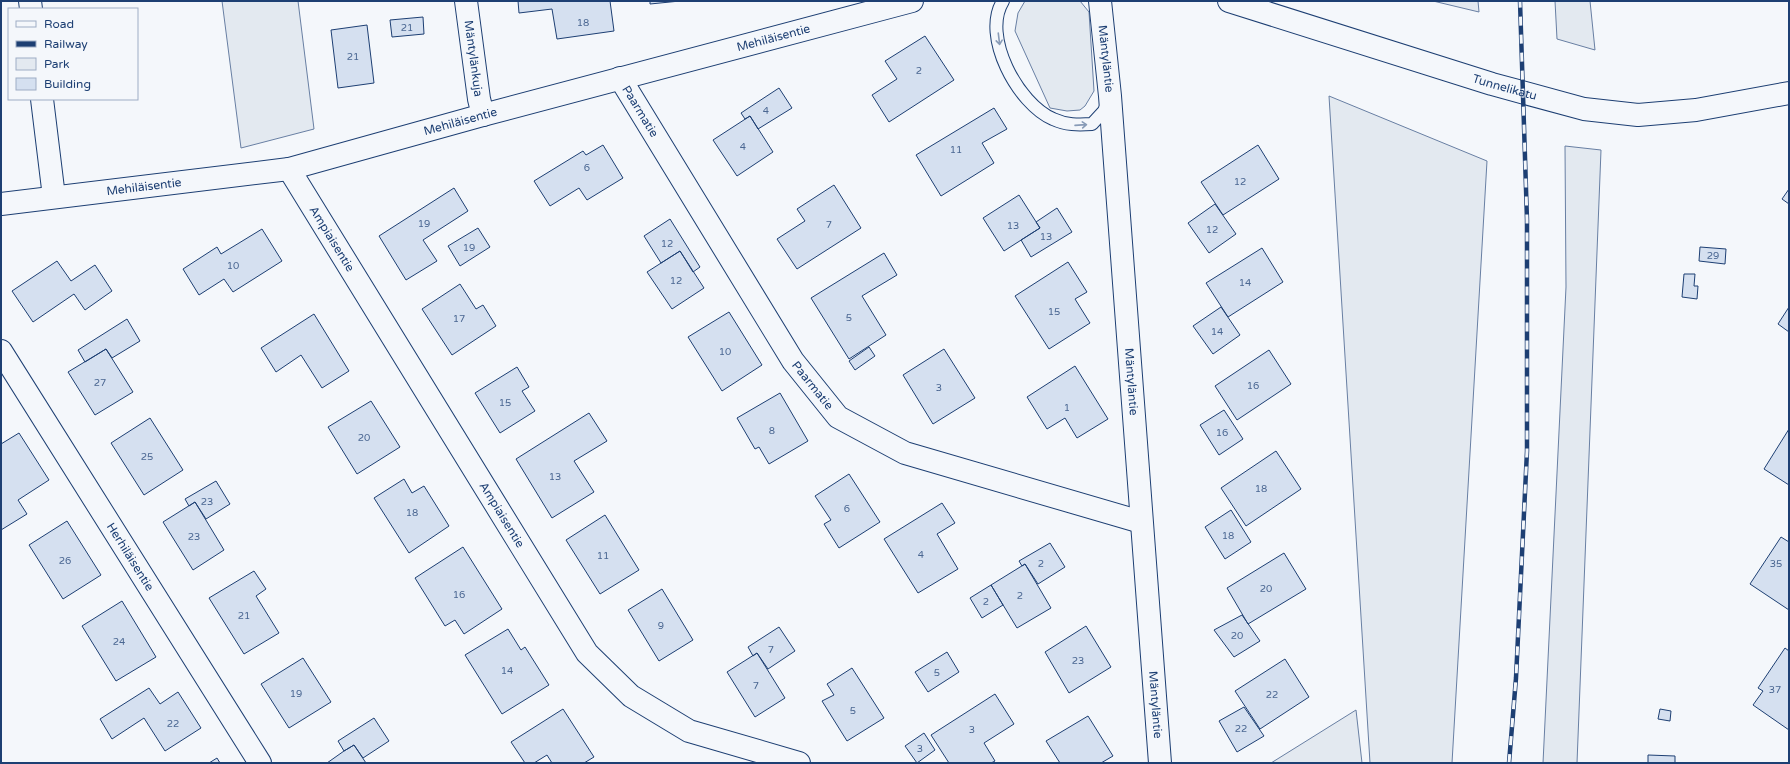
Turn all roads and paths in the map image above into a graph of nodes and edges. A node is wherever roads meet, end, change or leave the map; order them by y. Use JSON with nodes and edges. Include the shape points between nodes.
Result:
{"nodes":[{"id":1,"x":466,"y":1,"type":"edge"},
{"id":2,"x":912,"y":1,"type":"edge"},
{"id":3,"x":1003,"y":1,"type":"edge"},
{"id":4,"x":1100,"y":1,"type":"edge"},
{"id":5,"x":1229,"y":1,"type":"edge"},
{"id":6,"x":620,"y":78,"type":"junction"},
{"id":7,"x":1789,"y":93,"type":"edge"},
{"id":8,"x":1110,"y":96,"type":"junction"},
{"id":9,"x":42,"y":100,"type":"edge"},
{"id":10,"x":483,"y":115,"type":"junction"},
{"id":11,"x":289,"y":169,"type":"junction"},
{"id":12,"x":54,"y":197,"type":"junction"},
{"id":13,"x":1,"y":204,"type":"edge"},
{"id":14,"x":1,"y":351,"type":"edge"},
{"id":15,"x":1141,"y":522,"type":"junction"},
{"id":16,"x":260,"y":763,"type":"edge"},
{"id":17,"x":799,"y":763,"type":"edge"},
{"id":18,"x":1160,"y":763,"type":"edge"}],
"edges":[{"from":1,"to":10,"type":"street","name":"Mäntylänkuja"},
{"from":2,"to":6,"type":"street","name":"Mehiläisentie"},
{"from":3,"to":8,"type":"lane","one_way":true,"via":[[999,6],[997,24],[1003,60],[1020,91],[1035,107],[1052,119],[1073,125],[1092,124],[1104,111]]},
{"from":4,"to":8,"type":"street","name":"Mäntyläntie"},
{"from":5,"to":7,"type":"street","name":"Tunnelikatu","via":[[1492,84],[1584,109],[1638,115],[1696,110]]},
{"from":6,"to":10,"type":"street","name":"Mehiläisentie"},
{"from":6,"to":15,"type":"street","name":"Paarmatie","via":[[793,361],[838,417],[905,453]]},
{"from":8,"to":15,"type":"street","name":"Mäntyläntie"},
{"from":9,"to":12,"type":"street"},
{"from":10,"to":11,"type":"street","name":"Mehiläisentie"},
{"from":11,"to":12,"type":"street","name":"Mehiläisentie"},
{"from":11,"to":17,"type":"street","name":"Ampiaisentie","via":[[587,653],[631,696],[689,730]]},
{"from":12,"to":13,"type":"street","name":"Mehiläisentie"},
{"from":14,"to":16,"type":"street","name":"Herhiläisentie"},
{"from":15,"to":18,"type":"street","name":"Mäntyläntie"}]}
